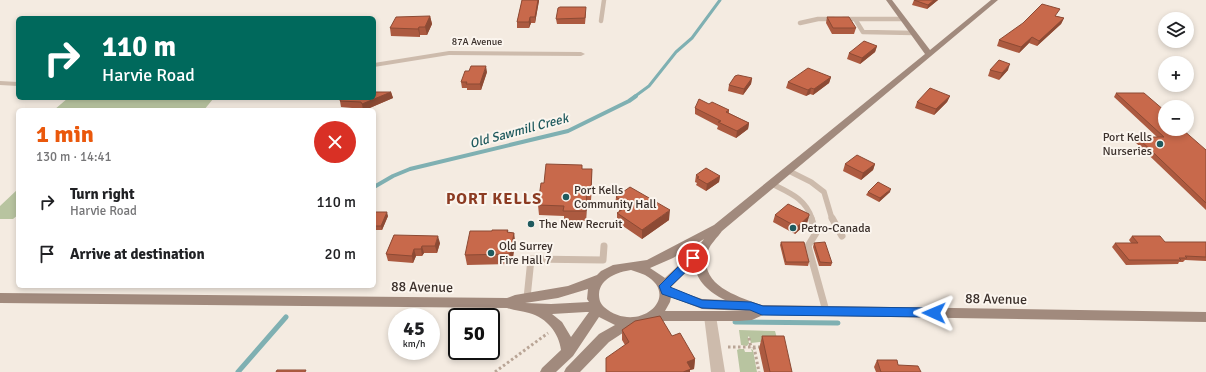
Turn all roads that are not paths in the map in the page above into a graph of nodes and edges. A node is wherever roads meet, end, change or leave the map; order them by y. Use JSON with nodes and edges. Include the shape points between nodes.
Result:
{"nodes":[{"id":1,"x":604,"y":0,"type":"edge"},
{"id":2,"x":889,"y":0,"type":"edge"},
{"id":3,"x":994,"y":0,"type":"edge"},
{"id":4,"x":855,"y":19,"type":"junction"},
{"id":5,"x":903,"y":19,"type":"junction"},
{"id":6,"x":601,"y":21,"type":"dead end"},
{"id":7,"x":800,"y":23,"type":"dead end"},
{"id":8,"x":914,"y":33,"type":"junction"},
{"id":9,"x":581,"y":54,"type":"dead end"},
{"id":10,"x":929,"y":54,"type":"junction"},
{"id":11,"x":376,"y":65,"type":"edge"},
{"id":12,"x":0,"y":84,"type":"edge"},
{"id":13,"x":16,"y":84,"type":"edge"},
{"id":14,"x":789,"y":171,"type":"junction"},
{"id":15,"x":772,"y":184,"type":"junction"},
{"id":16,"x":718,"y":228,"type":"junction"},
{"id":17,"x":842,"y":236,"type":"dead end"},
{"id":18,"x":604,"y":246,"type":"dead end"},
{"id":19,"x":702,"y":250,"type":"junction"},
{"id":20,"x":631,"y":266,"type":"junction"},
{"id":21,"x":599,"y":279,"type":"junction"},
{"id":22,"x":665,"y":288,"type":"junction"},
{"id":23,"x":0,"y":298,"type":"edge"},
{"id":24,"x":530,"y":303,"type":"junction"},
{"id":25,"x":597,"y":308,"type":"junction"},
{"id":26,"x":757,"y":308,"type":"junction"},
{"id":27,"x":826,"y":311,"type":"junction"},
{"id":28,"x":653,"y":316,"type":"junction"},
{"id":29,"x":710,"y":316,"type":"junction"},
{"id":30,"x":1206,"y":317,"type":"edge"},
{"id":31,"x":630,"y":322,"type":"junction"},
{"id":32,"x":568,"y":352,"type":"junction"},
{"id":33,"x":547,"y":372,"type":"edge"},
{"id":34,"x":571,"y":372,"type":"edge"},
{"id":35,"x":718,"y":372,"type":"edge"}],
"edges":[{"from":1,"to":6,"type":"lane"},
{"from":2,"to":5,"type":"main road"},
{"from":3,"to":10,"type":"main road"},
{"from":4,"to":5,"type":"lane"},
{"from":4,"to":7,"type":"lane","via":[[818,18]]},
{"from":4,"to":8,"type":"lane","via":[[863,32]]},
{"from":5,"to":8,"type":"main road"},
{"from":8,"to":10,"type":"main road"},
{"from":9,"to":11,"type":"street","name":"87A Avenue","via":[[449,53]]},
{"from":10,"to":14,"type":"main road"},
{"from":12,"to":13,"type":"street"},
{"from":14,"to":15,"type":"main road"},
{"from":14,"to":17,"type":"lane","via":[[815,184],[824,192],[832,219]]},
{"from":15,"to":16,"type":"main road"},
{"from":15,"to":27,"type":"lane","via":[[799,199],[809,210],[816,233],[808,246]]},
{"from":16,"to":19,"type":"main road"},
{"from":16,"to":20,"type":"main road","via":[[704,233],[648,265]]},
{"from":18,"to":24,"type":"lane","via":[[603,260],[531,259]]},
{"from":19,"to":22,"type":"main road"},
{"from":19,"to":26,"type":"main road","via":[[700,266],[704,278],[721,293]]},
{"from":20,"to":21,"type":"main road","via":[[613,269]]},
{"from":20,"to":22,"type":"main road","via":[[652,272]]},
{"from":21,"to":24,"type":"main road","name":"88 Avenue"},
{"from":21,"to":25,"type":"main road","via":[[593,297]]},
{"from":22,"to":26,"type":"main road","name":"88 Avenue","via":[[702,304]]},
{"from":22,"to":28,"type":"main road","via":[[664,305]]},
{"from":23,"to":24,"type":"main road","name":"88 Avenue","via":[[508,303],[515,307]]},
{"from":24,"to":25,"type":"main road","name":"88 Avenue"},
{"from":24,"to":32,"type":"main road","via":[[559,325],[565,336]]},
{"from":25,"to":31,"type":"main road","via":[[609,317]]},
{"from":25,"to":32,"type":"main road"},
{"from":26,"to":27,"type":"main road","name":"88 Avenue"},
{"from":26,"to":29,"type":"main road","name":"88 Avenue","via":[[752,315]]},
{"from":27,"to":30,"type":"main road","name":"88 Avenue"},
{"from":28,"to":29,"type":"main road","name":"88 Avenue"},
{"from":28,"to":31,"type":"main road","via":[[642,321]]},
{"from":29,"to":35,"type":"street"},
{"from":31,"to":34,"type":"main road","via":[[604,338]]},
{"from":32,"to":33,"type":"main road"}]}
